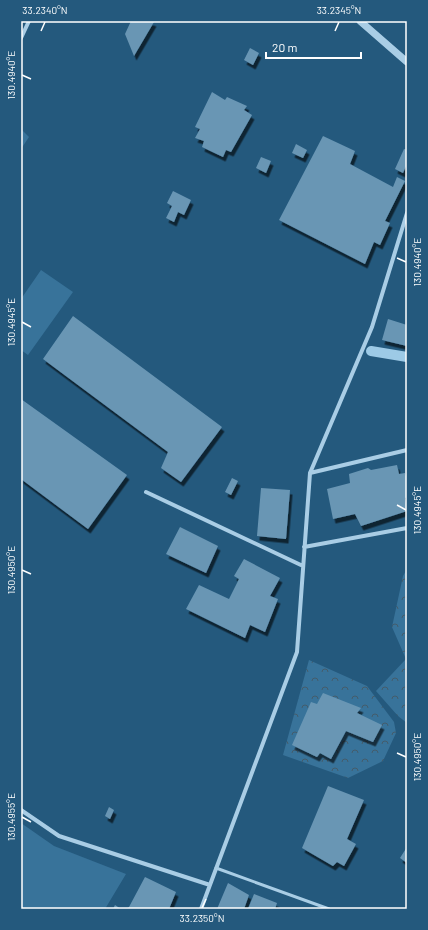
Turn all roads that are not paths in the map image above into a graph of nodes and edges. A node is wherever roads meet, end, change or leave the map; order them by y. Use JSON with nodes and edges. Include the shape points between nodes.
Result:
{"nodes":[{"id":1,"x":29,"y":21,"type":"edge"},
{"id":2,"x":360,"y":21,"type":"edge"},
{"id":3,"x":21,"y":38,"type":"edge"},
{"id":4,"x":407,"y":62,"type":"edge"},
{"id":5,"x":407,"y":213,"type":"edge"},
{"id":6,"x":407,"y":450,"type":"edge"},
{"id":7,"x":310,"y":473,"type":"junction"},
{"id":8,"x":146,"y":492,"type":"dead end"},
{"id":9,"x":407,"y":528,"type":"edge"},
{"id":10,"x":304,"y":547,"type":"junction"},
{"id":11,"x":303,"y":566,"type":"junction"},
{"id":12,"x":21,"y":810,"type":"edge"},
{"id":13,"x":216,"y":868,"type":"junction"},
{"id":14,"x":210,"y":885,"type":"junction"},
{"id":15,"x":201,"y":909,"type":"edge"},
{"id":16,"x":328,"y":909,"type":"edge"}],
"edges":[{"from":1,"to":3,"type":"street"},
{"from":2,"to":4,"type":"street"},
{"from":5,"to":7,"type":"street","via":[[372,327]]},
{"from":6,"to":7,"type":"street"},
{"from":7,"to":10,"type":"street"},
{"from":8,"to":11,"type":"street"},
{"from":9,"to":10,"type":"street"},
{"from":10,"to":11,"type":"street"},
{"from":11,"to":13,"type":"street","via":[[296,652]]},
{"from":12,"to":14,"type":"street","via":[[59,836]]},
{"from":13,"to":14,"type":"street"},
{"from":13,"to":16,"type":"lane"},
{"from":14,"to":15,"type":"street"}]}
